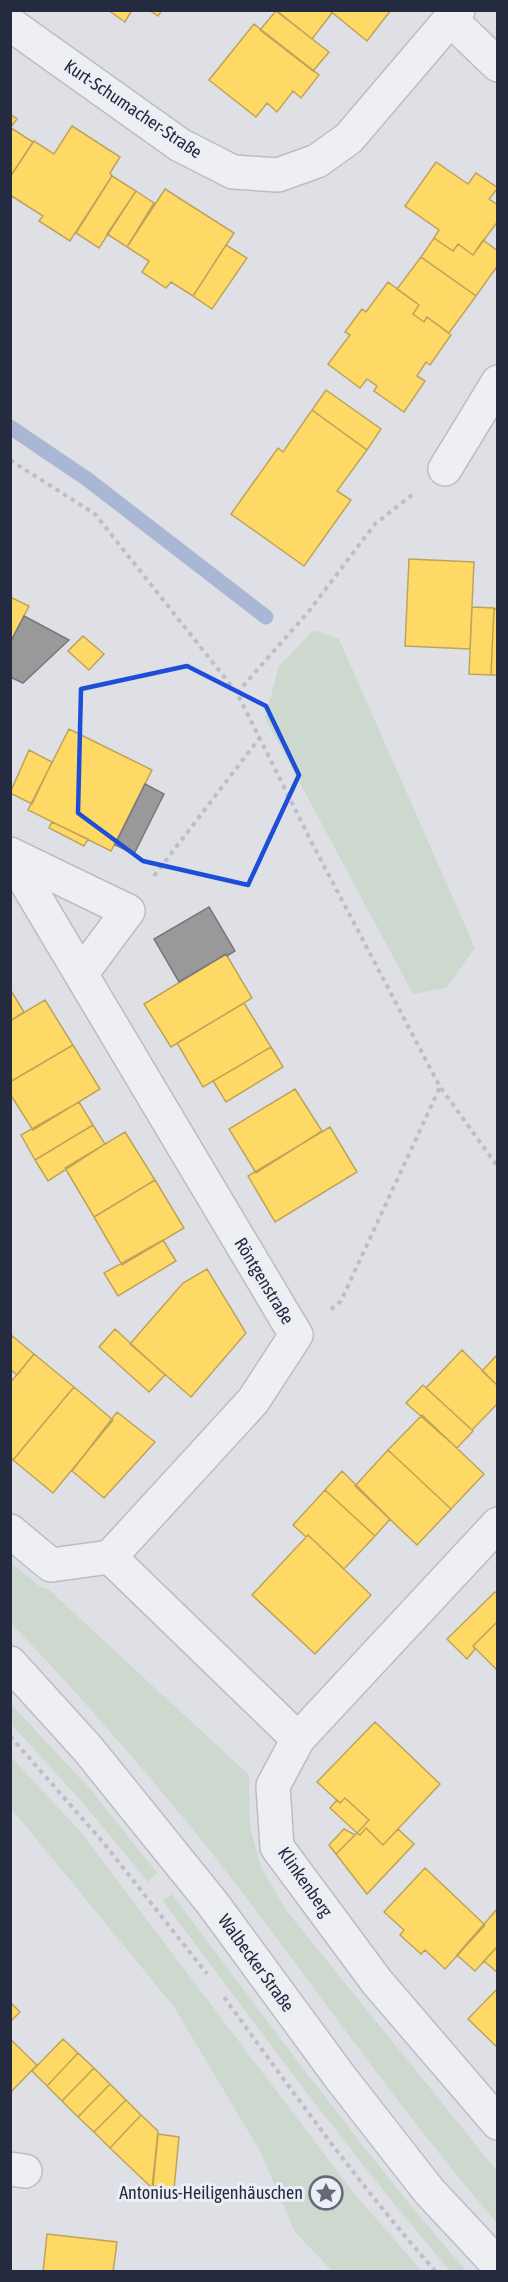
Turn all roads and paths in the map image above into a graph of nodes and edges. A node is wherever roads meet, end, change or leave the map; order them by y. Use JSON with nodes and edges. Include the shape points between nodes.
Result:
{"nodes":[{"id":1,"x":455,"y":15,"type":"edge"},
{"id":2,"x":10,"y":24,"type":"edge"},
{"id":3,"x":498,"y":65,"type":"edge"},
{"id":4,"x":498,"y":382,"type":"edge"},
{"id":5,"x":10,"y":460,"type":"edge"},
{"id":6,"x":445,"y":469,"type":"joint"},
{"id":7,"x":237,"y":693,"type":"junction"},
{"id":8,"x":261,"y":735,"type":"junction"},
{"id":9,"x":10,"y":855,"type":"edge"},
{"id":10,"x":128,"y":911,"type":"junction"},
{"id":11,"x":82,"y":973,"type":"junction"},
{"id":12,"x":440,"y":1087,"type":"junction"},
{"id":13,"x":498,"y":1167,"type":"edge"},
{"id":14,"x":296,"y":1335,"type":"junction"},
{"id":15,"x":498,"y":1524,"type":"edge"},
{"id":16,"x":10,"y":1531,"type":"edge"},
{"id":17,"x":111,"y":1557,"type":"junction"},
{"id":18,"x":10,"y":1663,"type":"edge"},
{"id":19,"x":10,"y":1736,"type":"edge"},
{"id":20,"x":298,"y":1739,"type":"junction"},
{"id":21,"x":209,"y":1977,"type":"dead end"},
{"id":22,"x":223,"y":1996,"type":"dead end"},
{"id":23,"x":498,"y":2122,"type":"edge"},
{"id":24,"x":498,"y":2265,"type":"edge"},
{"id":25,"x":436,"y":2271,"type":"edge"}],
"edges":[{"from":1,"to":2,"type":"street","name":"Kurt-Schumacher-Straße","via":[[349,138],[316,160],[278,175],[233,172],[180,146]]},
{"from":1,"to":3,"type":"street","name":"Kurt-Schumacher-Straße"},
{"from":4,"to":6,"type":"street"},
{"from":5,"to":7,"type":"path","via":[[94,514]]},
{"from":6,"to":7,"type":"path","via":[[375,524],[309,611]]},
{"from":7,"to":8,"type":"path"},
{"from":8,"to":10,"type":"path"},
{"from":8,"to":12,"type":"path","via":[[312,843]]},
{"from":9,"to":10,"type":"street","name":"Röntgenstraße"},
{"from":9,"to":11,"type":"street","name":"Röntgenstraße"},
{"from":10,"to":11,"type":"street"},
{"from":11,"to":14,"type":"street","name":"Röntgenstraße"},
{"from":12,"to":13,"type":"path"},
{"from":12,"to":14,"type":"path","via":[[341,1301]]},
{"from":14,"to":17,"type":"street","name":"Röntgenstraße","via":[[253,1401]]},
{"from":15,"to":20,"type":"street","name":"Klinkenberg"},
{"from":16,"to":17,"type":"street","via":[[51,1565]]},
{"from":17,"to":20,"type":"street"},
{"from":18,"to":24,"type":"street","name":"Walbecker Straße","via":[[88,1749],[213,1904],[340,2078],[429,2191]]},
{"from":19,"to":21,"type":"path","via":[[102,1841]]},
{"from":20,"to":23,"type":"street","name":"Klinkenberg","via":[[273,1786],[277,1847],[377,1982]]},
{"from":22,"to":25,"type":"path","via":[[320,2130]]}]}
